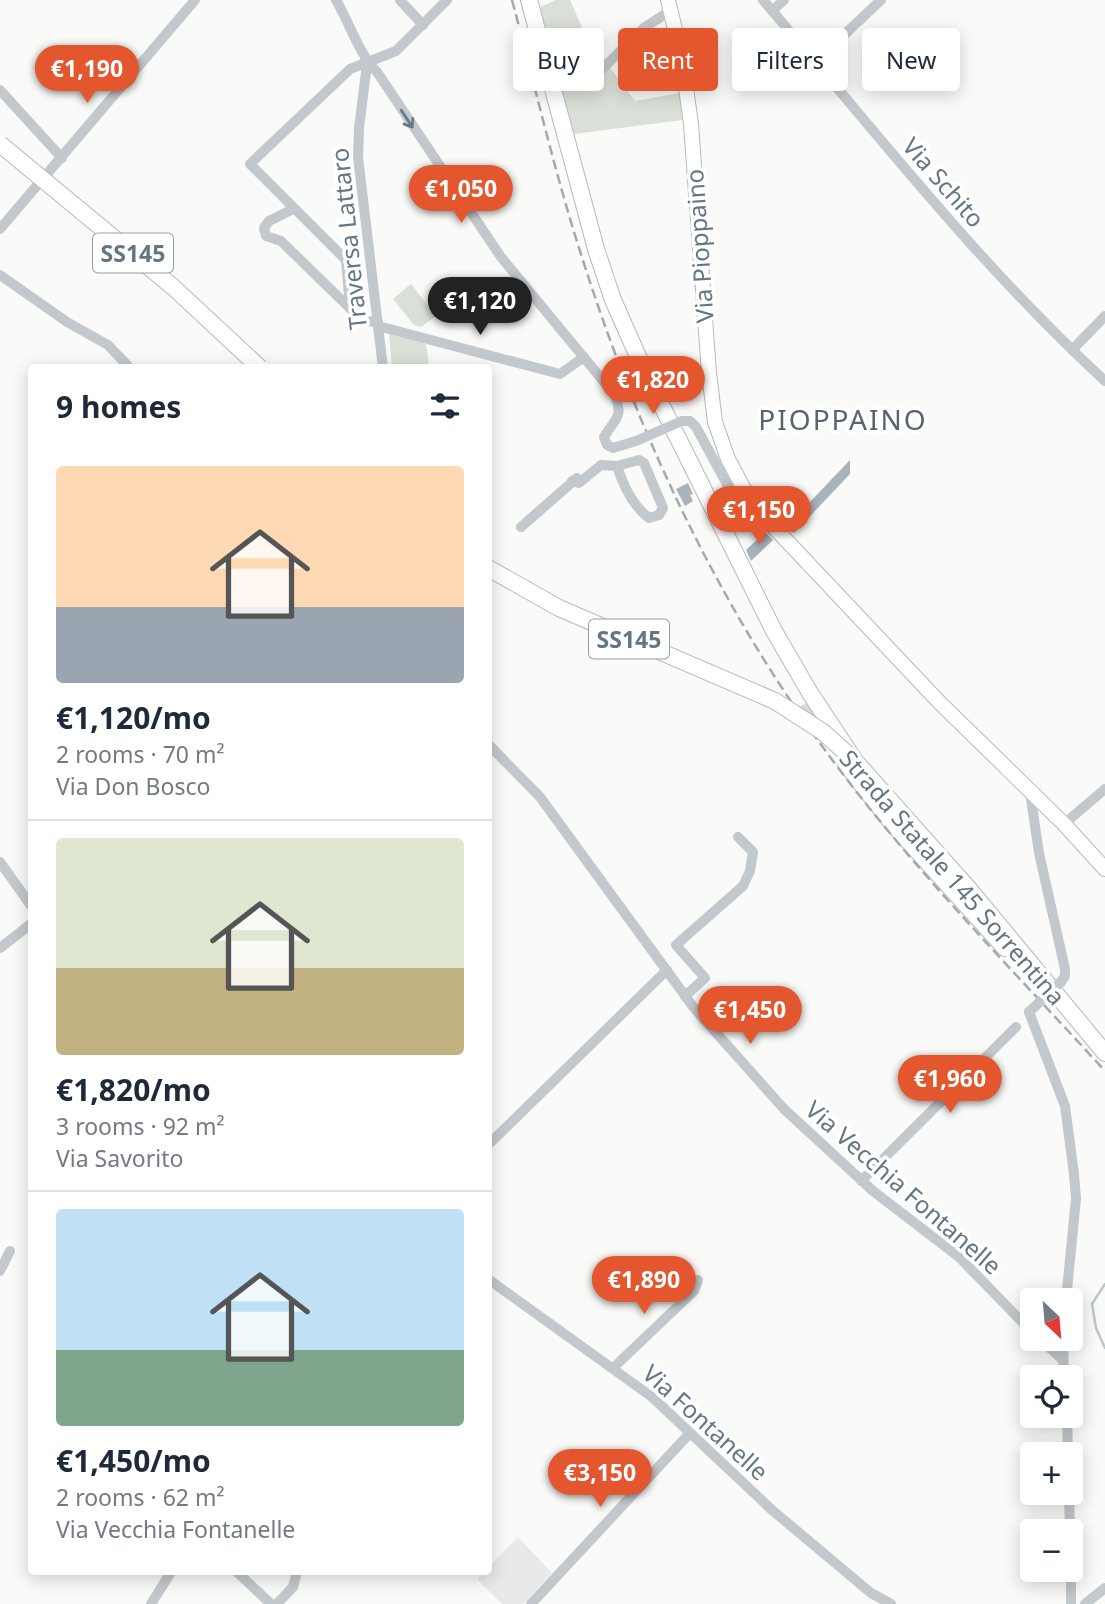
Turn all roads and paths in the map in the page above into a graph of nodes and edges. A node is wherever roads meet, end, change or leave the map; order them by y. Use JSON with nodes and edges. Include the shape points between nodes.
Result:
{"nodes":[{"id":1,"x":195,"y":0,"type":"edge"},
{"id":2,"x":336,"y":0,"type":"edge"},
{"id":3,"x":400,"y":0,"type":"edge"},
{"id":4,"x":447,"y":0,"type":"edge"},
{"id":5,"x":528,"y":0,"type":"edge"},
{"id":6,"x":763,"y":0,"type":"edge"},
{"id":7,"x":784,"y":0,"type":"edge"},
{"id":8,"x":881,"y":0,"type":"edge"},
{"id":9,"x":670,"y":5,"type":"edge"},
{"id":10,"x":772,"y":11,"type":"junction"},
{"id":11,"x":423,"y":24,"type":"junction"},
{"id":12,"x":786,"y":28,"type":"edge"},
{"id":13,"x":848,"y":31,"type":"edge"},
{"id":14,"x":367,"y":64,"type":"junction"},
{"id":15,"x":604,"y":67,"type":"edge"},
{"id":16,"x":0,"y":90,"type":"edge"},
{"id":17,"x":839,"y":91,"type":"edge"},
{"id":18,"x":0,"y":144,"type":"edge"},
{"id":19,"x":62,"y":158,"type":"junction"},
{"id":20,"x":293,"y":209,"type":"junction"},
{"id":21,"x":0,"y":229,"type":"edge"},
{"id":22,"x":0,"y":275,"type":"edge"},
{"id":23,"x":349,"y":308,"type":"junction"},
{"id":24,"x":1105,"y":316,"type":"edge"},
{"id":25,"x":378,"y":324,"type":"junction"},
{"id":26,"x":1072,"y":351,"type":"junction"},
{"id":27,"x":584,"y":357,"type":"junction"},
{"id":28,"x":126,"y":364,"type":"edge"},
{"id":29,"x":256,"y":364,"type":"edge"},
{"id":30,"x":383,"y":364,"type":"edge"},
{"id":31,"x":1105,"y":382,"type":"edge"},
{"id":32,"x":610,"y":448,"type":"junction"},
{"id":33,"x":617,"y":466,"type":"junction"},
{"id":34,"x":572,"y":481,"type":"junction"},
{"id":35,"x":747,"y":497,"type":"junction"},
{"id":36,"x":707,"y":498,"type":"junction"},
{"id":37,"x":522,"y":527,"type":"dead end"},
{"id":38,"x":492,"y":570,"type":"edge"},
{"id":39,"x":806,"y":703,"type":"tunnel mouth"},
{"id":40,"x":492,"y":748,"type":"edge"},
{"id":41,"x":850,"y":761,"type":"junction"},
{"id":42,"x":1105,"y":789,"type":"edge"},
{"id":43,"x":1030,"y":792,"type":"junction"},
{"id":44,"x":1064,"y":824,"type":"junction"},
{"id":45,"x":738,"y":837,"type":"dead end"},
{"id":46,"x":0,"y":862,"type":"edge"},
{"id":47,"x":1105,"y":869,"type":"edge"},
{"id":48,"x":28,"y":901,"type":"edge"},
{"id":49,"x":28,"y":926,"type":"edge"},
{"id":50,"x":0,"y":948,"type":"edge"},
{"id":51,"x":667,"y":971,"type":"junction"},
{"id":52,"x":685,"y":996,"type":"junction"},
{"id":53,"x":1069,"y":1012,"type":"junction"},
{"id":54,"x":1016,"y":1027,"type":"dead end"},
{"id":55,"x":1105,"y":1053,"type":"edge"},
{"id":56,"x":492,"y":1141,"type":"edge"},
{"id":57,"x":861,"y":1181,"type":"junction"},
{"id":58,"x":10,"y":1251,"type":"dead end"},
{"id":59,"x":0,"y":1270,"type":"edge"},
{"id":60,"x":698,"y":1280,"type":"dead end"},
{"id":61,"x":492,"y":1282,"type":"edge"},
{"id":62,"x":1067,"y":1288,"type":"edge"},
{"id":63,"x":1020,"y":1320,"type":"edge"},
{"id":64,"x":1053,"y":1351,"type":"edge"},
{"id":65,"x":1062,"y":1351,"type":"edge"},
{"id":66,"x":1062,"y":1359,"type":"junction"},
{"id":67,"x":1063,"y":1365,"type":"edge"},
{"id":68,"x":613,"y":1368,"type":"junction"},
{"id":69,"x":690,"y":1433,"type":"junction"},
{"id":70,"x":169,"y":1575,"type":"edge"},
{"id":71,"x":240,"y":1575,"type":"edge"},
{"id":72,"x":297,"y":1575,"type":"edge"},
{"id":73,"x":1071,"y":1582,"type":"edge"},
{"id":74,"x":1105,"y":1588,"type":"edge"},
{"id":75,"x":151,"y":1604,"type":"edge"},
{"id":76,"x":271,"y":1604,"type":"edge"},
{"id":77,"x":277,"y":1604,"type":"edge"},
{"id":78,"x":531,"y":1604,"type":"edge"},
{"id":79,"x":891,"y":1604,"type":"edge"},
{"id":80,"x":1072,"y":1604,"type":"edge"},
{"id":81,"x":1085,"y":1604,"type":"edge"}],
"edges":[{"from":1,"to":19,"type":"street"},
{"from":2,"to":14,"type":"street"},
{"from":3,"to":11,"type":"street"},
{"from":4,"to":11,"type":"street"},
{"from":5,"to":36,"type":"highway","via":[[606,282]]},
{"from":6,"to":10,"type":"street","name":"Via Schito"},
{"from":7,"to":10,"type":"street"},
{"from":8,"to":13,"type":"street"},
{"from":9,"to":15,"type":"street"},
{"from":9,"to":35,"type":"main road","name":"Via Pioppaino","via":[[691,124],[715,422]]},
{"from":10,"to":12,"type":"street","name":"Via Schito"},
{"from":11,"to":14,"type":"street","via":[[396,51]]},
{"from":14,"to":20,"type":"street","via":[[350,69],[250,164]]},
{"from":14,"to":25,"type":"street","name":"Traversa Lattaro","via":[[358,157]]},
{"from":14,"to":27,"type":"street","one_way":true,"via":[[377,72],[501,257]]},
{"from":16,"to":19,"type":"street"},
{"from":17,"to":26,"type":"street","name":"Via Schito","via":[[900,165]]},
{"from":18,"to":29,"type":"highway","number":"SS145","bridge":true,"via":[[173,287]]},
{"from":19,"to":21,"type":"street"},
{"from":20,"to":23,"type":"street","via":[[346,260]]},
{"from":20,"to":23,"type":"street","via":[[267,223],[264,233],[281,241]]},
{"from":22,"to":28,"type":"street","via":[[108,345]]},
{"from":23,"to":25,"type":"street","via":[[363,321]]},
{"from":24,"to":26,"type":"street"},
{"from":25,"to":27,"type":"street","via":[[560,374]]},
{"from":25,"to":30,"type":"street","name":"Traversa Lattaro"},
{"from":26,"to":31,"type":"street","name":"Via Schito"},
{"from":27,"to":32,"type":"street","via":[[617,399],[618,419],[604,437]]},
{"from":32,"to":34,"type":"street"},
{"from":32,"to":35,"type":"street","bridge":true,"via":[[690,421],[734,497]]},
{"from":33,"to":33,"type":"street","via":[[643,513],[649,518],[659,515],[662,499],[644,463],[639,460]]},
{"from":33,"to":34,"type":"street","via":[[601,465],[579,483]]},
{"from":34,"to":37,"type":"street"},
{"from":35,"to":43,"type":"main road","name":"Via Pioppaino"},
{"from":36,"to":39,"type":"highway","via":[[737,577]]},
{"from":36,"to":41,"type":"highway","bridge":true,"via":[[798,673]]},
{"from":38,"to":41,"type":"highway","name":"Strada Statale 145 Sorrentina","number":"SS145","bridge":true,"via":[[559,608],[775,701],[822,732]]},
{"from":40,"to":51,"type":"street","name":"Via Vecchia Fontanelle","via":[[540,797]]},
{"from":41,"to":53,"type":"highway","name":"Strada Statale 145 Sorrentina","number":"SS145"},
{"from":41,"to":53,"type":"highway","via":[[878,806],[1035,981]]},
{"from":42,"to":44,"type":"street"},
{"from":43,"to":44,"type":"main road","name":"Via Pioppaino"},
{"from":43,"to":62,"type":"street","bridge":true,"via":[[1065,969],[1061,982],[1030,1012],[1065,1106],[1076,1199]]},
{"from":44,"to":47,"type":"main road","name":"Via Pioppaino"},
{"from":45,"to":52,"type":"street","via":[[753,852],[746,883],[676,945],[705,978]]},
{"from":46,"to":48,"type":"street"},
{"from":49,"to":50,"type":"street"},
{"from":51,"to":52,"type":"street","name":"Via Vecchia Fontanelle"},
{"from":51,"to":56,"type":"street"},
{"from":52,"to":57,"type":"street","name":"Via Vecchia Fontanelle","via":[[784,1109]]},
{"from":53,"to":55,"type":"highway","name":"Strada Statale 145 Sorrentina","number":"SS145"},
{"from":54,"to":57,"type":"street"},
{"from":57,"to":63,"type":"street","name":"Via Vecchia Fontanelle","via":[[959,1257]]},
{"from":58,"to":59,"type":"street"},
{"from":60,"to":68,"type":"street","via":[[694,1291]]},
{"from":61,"to":68,"type":"street","name":"Via Fontanelle"},
{"from":64,"to":66,"type":"street"},
{"from":65,"to":66,"type":"street"},
{"from":66,"to":67,"type":"street"},
{"from":68,"to":69,"type":"street","name":"Via Fontanelle","via":[[652,1396]]},
{"from":69,"to":78,"type":"street"},
{"from":69,"to":79,"type":"street","name":"Via Fontanelle","via":[[772,1510],[871,1593]]},
{"from":70,"to":75,"type":"street"},
{"from":71,"to":76,"type":"street"},
{"from":72,"to":77,"type":"street","via":[[293,1587]]},
{"from":73,"to":80,"type":"street"},
{"from":74,"to":81,"type":"street"}]}
